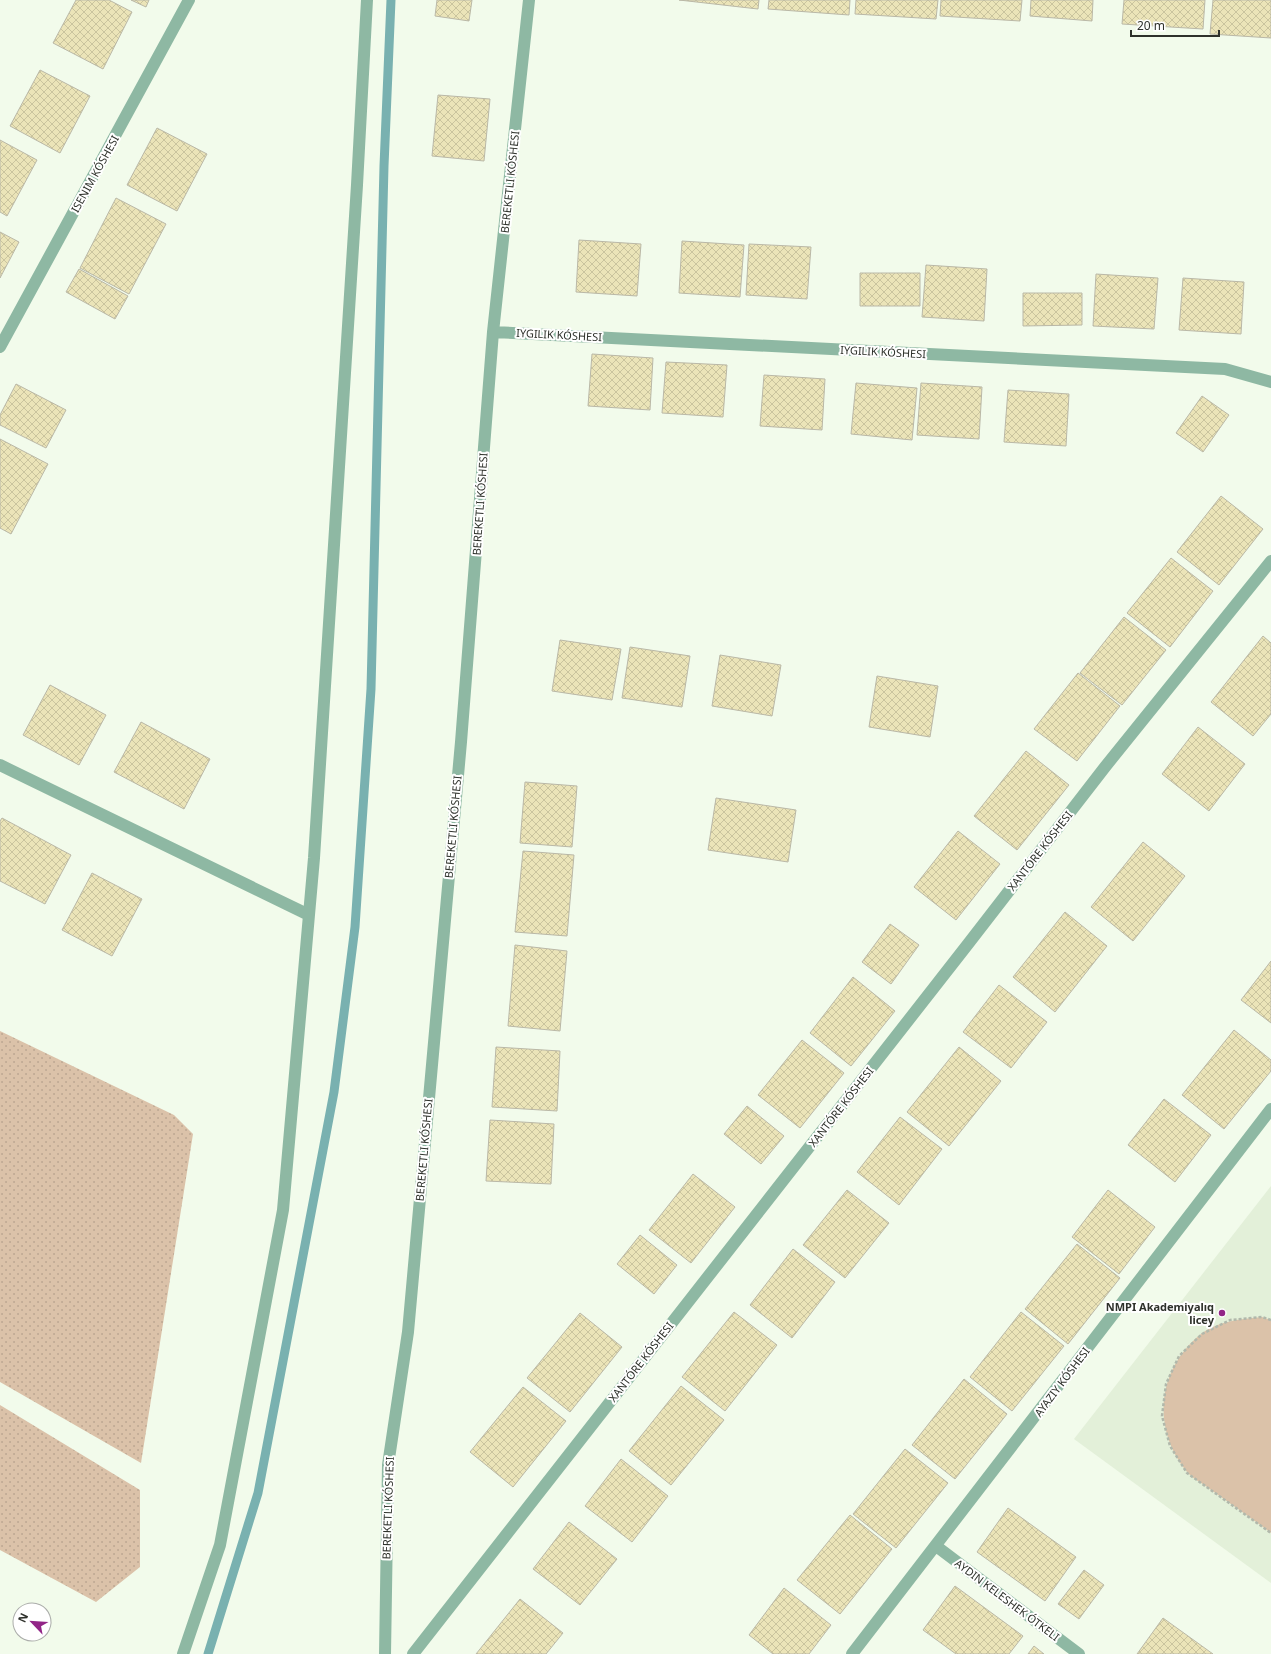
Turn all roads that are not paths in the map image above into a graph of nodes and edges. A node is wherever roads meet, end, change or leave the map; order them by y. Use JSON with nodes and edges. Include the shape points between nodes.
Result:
{"nodes":[{"id":1,"x":189,"y":0,"type":"edge"},
{"id":2,"x":367,"y":0,"type":"edge"},
{"id":3,"x":529,"y":0,"type":"edge"},
{"id":4,"x":493,"y":332,"type":"junction"},
{"id":5,"x":0,"y":347,"type":"edge"},
{"id":6,"x":1271,"y":382,"type":"edge"},
{"id":7,"x":1271,"y":561,"type":"edge"},
{"id":8,"x":0,"y":765,"type":"edge"},
{"id":9,"x":310,"y":915,"type":"junction"},
{"id":10,"x":1271,"y":1109,"type":"edge"},
{"id":11,"x":936,"y":1546,"type":"junction"},
{"id":12,"x":183,"y":1654,"type":"edge"},
{"id":13,"x":385,"y":1654,"type":"edge"},
{"id":14,"x":412,"y":1654,"type":"edge"},
{"id":15,"x":852,"y":1654,"type":"edge"},
{"id":16,"x":1079,"y":1654,"type":"edge"}],
"edges":[{"from":1,"to":5,"type":"street","name":"ISENIM KÓSHESI"},
{"from":2,"to":9,"type":"street"},
{"from":3,"to":4,"type":"street","name":"BEREKETLI KÓSHESI"},
{"from":4,"to":6,"type":"street","name":"IYGILIK KÓSHESI","via":[[1225,369]]},
{"from":4,"to":13,"type":"street","name":"BEREKETLI KÓSHESI","via":[[461,742],[410,1317],[388,1465]]},
{"from":7,"to":14,"type":"street","name":"XANTÓRE KÓSHESI","via":[[1105,767]]},
{"from":8,"to":9,"type":"street"},
{"from":9,"to":12,"type":"street","via":[[283,1210],[220,1545]]},
{"from":10,"to":11,"type":"street","name":"AYAZIY KÓSHESI"},
{"from":11,"to":15,"type":"street","name":"AYAZIY KÓSHESI"},
{"from":11,"to":16,"type":"street"}]}
